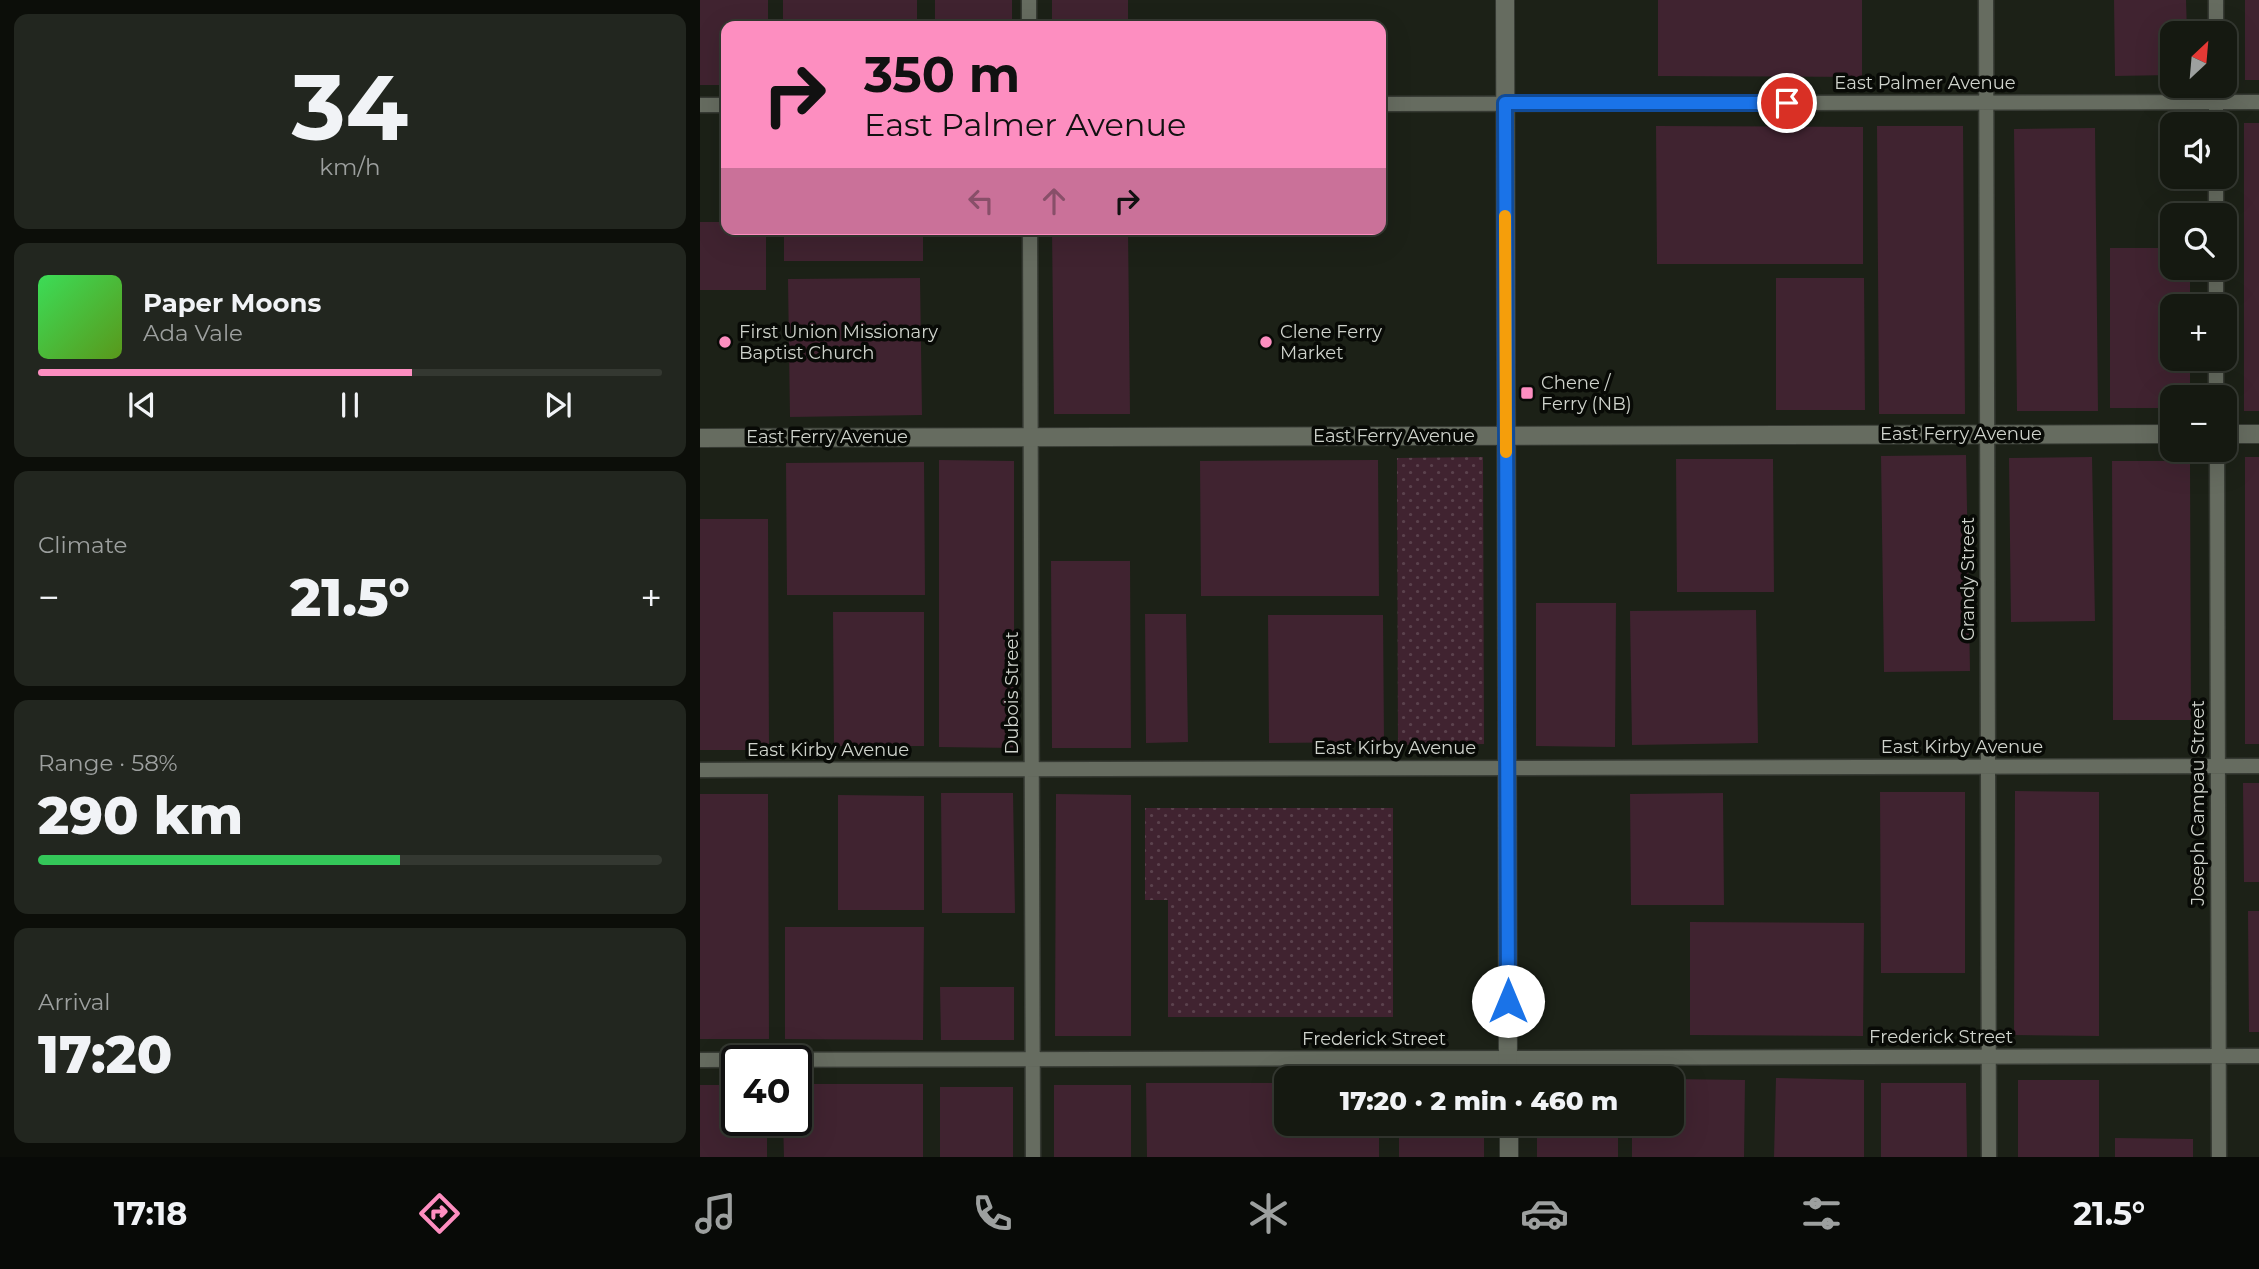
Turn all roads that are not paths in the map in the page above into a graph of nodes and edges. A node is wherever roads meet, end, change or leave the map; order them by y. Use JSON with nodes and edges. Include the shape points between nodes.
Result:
{"nodes":[{"id":1,"x":1029,"y":0,"type":"edge"},
{"id":2,"x":1505,"y":0,"type":"edge"},
{"id":3,"x":1986,"y":0,"type":"edge"},
{"id":4,"x":2216,"y":0,"type":"edge"},
{"id":5,"x":1029,"y":21,"type":"edge"},
{"id":6,"x":2216,"y":21,"type":"edge"},
{"id":7,"x":2216,"y":98,"type":"edge"},
{"id":8,"x":1986,"y":102,"type":"junction"},
{"id":9,"x":2216,"y":102,"type":"junction"},
{"id":10,"x":2259,"y":102,"type":"edge"},
{"id":11,"x":1505,"y":103,"type":"junction"},
{"id":12,"x":1386,"y":104,"type":"edge"},
{"id":13,"x":700,"y":105,"type":"edge"},
{"id":14,"x":721,"y":105,"type":"edge"},
{"id":15,"x":2216,"y":112,"type":"edge"},
{"id":16,"x":1030,"y":235,"type":"edge"},
{"id":17,"x":1987,"y":434,"type":"junction"},
{"id":18,"x":2160,"y":434,"type":"edge"},
{"id":19,"x":2237,"y":434,"type":"edge"},
{"id":20,"x":2259,"y":434,"type":"edge"},
{"id":21,"x":1506,"y":435,"type":"junction"},
{"id":22,"x":1031,"y":437,"type":"junction"},
{"id":23,"x":700,"y":438,"type":"edge"},
{"id":24,"x":2217,"y":462,"type":"edge"},
{"id":25,"x":1988,"y":766,"type":"junction"},
{"id":26,"x":2217,"y":766,"type":"junction"},
{"id":27,"x":2259,"y":766,"type":"edge"},
{"id":28,"x":1507,"y":767,"type":"junction"},
{"id":29,"x":1032,"y":769,"type":"junction"},
{"id":30,"x":700,"y":770,"type":"edge"},
{"id":31,"x":2219,"y":1056,"type":"junction"},
{"id":32,"x":2259,"y":1056,"type":"edge"},
{"id":33,"x":1989,"y":1057,"type":"junction"},
{"id":34,"x":1508,"y":1058,"type":"junction"},
{"id":35,"x":700,"y":1060,"type":"edge"},
{"id":36,"x":1032,"y":1060,"type":"junction"},
{"id":37,"x":1508,"y":1066,"type":"edge"},
{"id":38,"x":1509,"y":1136,"type":"edge"},
{"id":39,"x":1032,"y":1157,"type":"edge"},
{"id":40,"x":1509,"y":1157,"type":"edge"},
{"id":41,"x":1989,"y":1157,"type":"edge"},
{"id":42,"x":2219,"y":1157,"type":"edge"}],
"edges":[{"from":1,"to":5,"type":"street"},
{"from":2,"to":11,"type":"street"},
{"from":3,"to":8,"type":"street","name":"Grandy Street"},
{"from":4,"to":6,"type":"street"},
{"from":7,"to":9,"type":"street"},
{"from":8,"to":9,"type":"street","name":"East Palmer Avenue"},
{"from":8,"to":11,"type":"street","name":"East Palmer Avenue"},
{"from":8,"to":17,"type":"street","name":"Grandy Street"},
{"from":9,"to":10,"type":"street","name":"East Palmer Avenue"},
{"from":9,"to":15,"type":"street"},
{"from":11,"to":12,"type":"street","name":"East Palmer Avenue"},
{"from":11,"to":21,"type":"street"},
{"from":13,"to":14,"type":"street"},
{"from":16,"to":22,"type":"street","name":"Dubois Street"},
{"from":17,"to":18,"type":"street","name":"East Ferry Avenue"},
{"from":17,"to":21,"type":"street","name":"East Ferry Avenue"},
{"from":17,"to":25,"type":"street","name":"Grandy Street"},
{"from":19,"to":20,"type":"street"},
{"from":21,"to":22,"type":"street","name":"East Ferry Avenue"},
{"from":21,"to":28,"type":"street"},
{"from":22,"to":23,"type":"street","name":"East Ferry Avenue"},
{"from":22,"to":29,"type":"street","name":"Dubois Street"},
{"from":24,"to":26,"type":"street","name":"Joseph Campau Street"},
{"from":25,"to":26,"type":"street","name":"East Kirby Avenue"},
{"from":25,"to":28,"type":"street","name":"East Kirby Avenue"},
{"from":25,"to":33,"type":"street","name":"Grandy Street"},
{"from":26,"to":27,"type":"street","name":"East Kirby Avenue"},
{"from":26,"to":31,"type":"street","name":"Joseph Campau Street"},
{"from":28,"to":29,"type":"street","name":"East Kirby Avenue"},
{"from":28,"to":34,"type":"street"},
{"from":29,"to":30,"type":"street","name":"East Kirby Avenue"},
{"from":29,"to":36,"type":"street","name":"Dubois Street"},
{"from":31,"to":32,"type":"street","name":"Frederick Street"},
{"from":31,"to":33,"type":"street","name":"Frederick Street"},
{"from":31,"to":42,"type":"street","name":"Joseph Campau Street"},
{"from":33,"to":34,"type":"street","name":"Frederick Street"},
{"from":33,"to":41,"type":"street","name":"Grandy Street"},
{"from":34,"to":36,"type":"street","name":"Frederick Street"},
{"from":34,"to":37,"type":"street"},
{"from":35,"to":36,"type":"street","name":"Frederick Street"},
{"from":36,"to":39,"type":"street","name":"Dubois Street"},
{"from":38,"to":40,"type":"street"}]}
